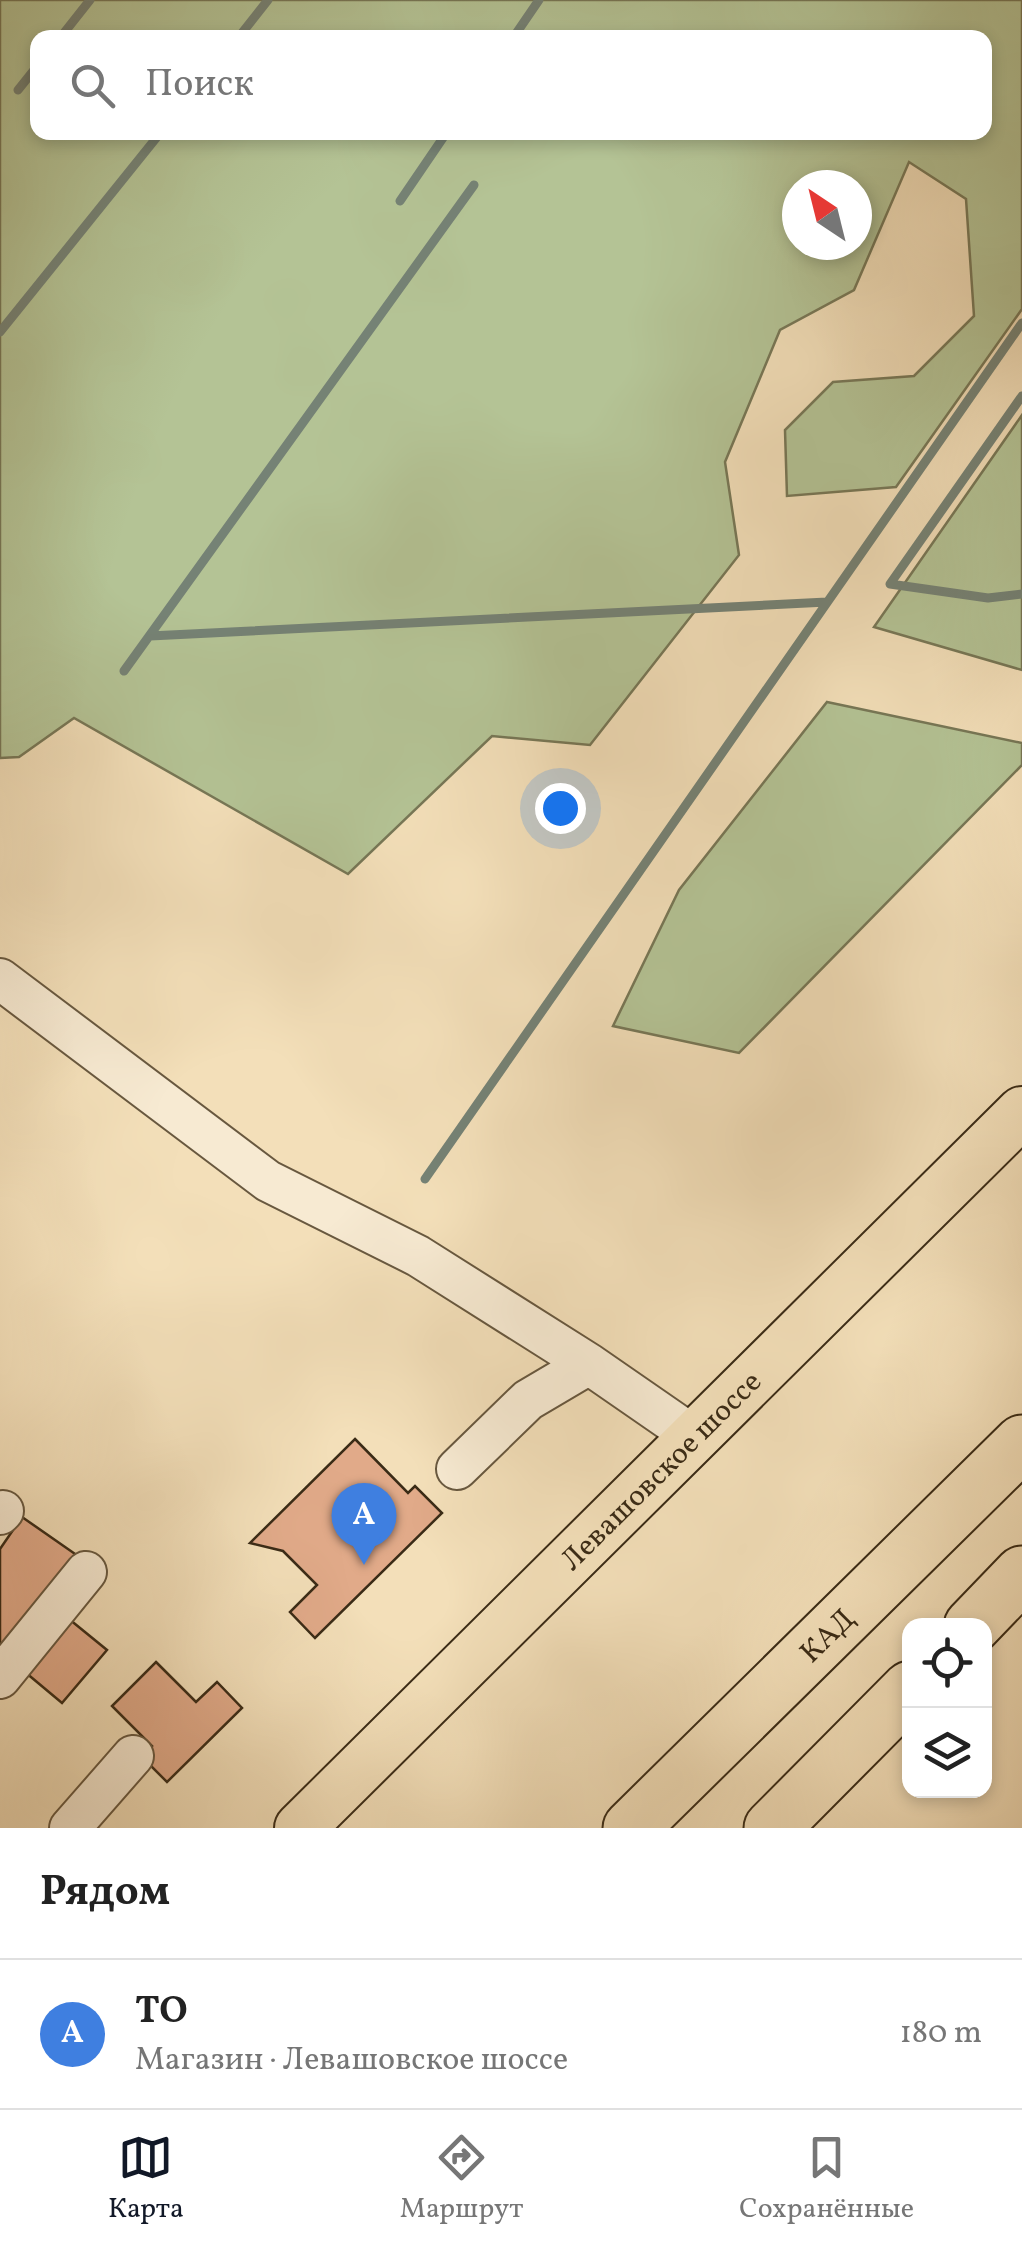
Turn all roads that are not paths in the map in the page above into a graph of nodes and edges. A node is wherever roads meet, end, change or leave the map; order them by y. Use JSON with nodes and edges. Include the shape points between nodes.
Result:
{"nodes":[{"id":1,"x":0,"y":979,"type":"edge"},
{"id":2,"x":1022,"y":1112,"type":"edge"},
{"id":3,"x":589,"y":1364,"type":"junction"},
{"id":4,"x":696,"y":1438,"type":"junction"},
{"id":5,"x":1022,"y":1443,"type":"edge"},
{"id":6,"x":456,"y":1469,"type":"dead end"},
{"id":7,"x":86,"y":1572,"type":"dead end"},
{"id":8,"x":1022,"y":1574,"type":"edge"},
{"id":9,"x":980,"y":1618,"type":"edge"},
{"id":10,"x":0,"y":1678,"type":"edge"},
{"id":11,"x":902,"y":1696,"type":"edge"},
{"id":12,"x":133,"y":1756,"type":"dead end"},
{"id":13,"x":70,"y":1828,"type":"edge"},
{"id":14,"x":300,"y":1828,"type":"edge"},
{"id":15,"x":631,"y":1828,"type":"edge"},
{"id":16,"x":772,"y":1828,"type":"edge"}],
"edges":[{"from":1,"to":3,"type":"street","via":[[268,1181],[418,1256]]},
{"from":2,"to":4,"type":"main road","name":"Левашовское шоссе"},
{"from":3,"to":4,"type":"street"},
{"from":3,"to":6,"type":"street","via":[[528,1400]]},
{"from":4,"to":14,"type":"main road","name":"Левашовское шоссе"},
{"from":5,"to":15,"type":"highway","name":"КАД"},
{"from":7,"to":10,"type":"street"},
{"from":8,"to":9,"type":"highway"},
{"from":11,"to":16,"type":"highway"},
{"from":12,"to":13,"type":"street"}]}
